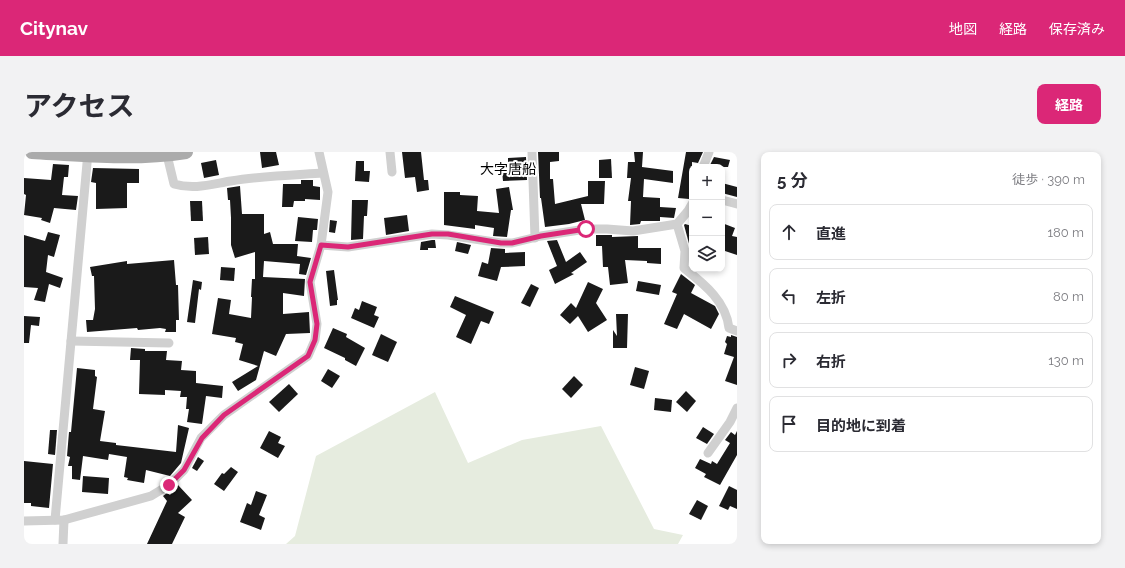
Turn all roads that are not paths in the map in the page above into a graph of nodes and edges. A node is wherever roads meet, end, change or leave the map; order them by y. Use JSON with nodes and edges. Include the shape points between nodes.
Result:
{"nodes":[{"id":1,"x":32,"y":152,"type":"edge"},
{"id":2,"x":186,"y":152,"type":"edge"},
{"id":3,"x":319,"y":152,"type":"edge"},
{"id":4,"x":390,"y":152,"type":"edge"},
{"id":5,"x":532,"y":152,"type":"edge"},
{"id":6,"x":709,"y":152,"type":"edge"},
{"id":7,"x":88,"y":154,"type":"edge"},
{"id":8,"x":167,"y":155,"type":"junction"},
{"id":9,"x":704,"y":164,"type":"edge"},
{"id":10,"x":392,"y":172,"type":"dead end"},
{"id":11,"x":323,"y":173,"type":"junction"},
{"id":12,"x":725,"y":201,"type":"edge"},
{"id":13,"x":737,"y":204,"type":"edge"},
{"id":14,"x":689,"y":209,"type":"edge"},
{"id":15,"x":677,"y":224,"type":"junction"},
{"id":16,"x":535,"y":238,"type":"junction"},
{"id":17,"x":321,"y":245,"type":"junction"},
{"id":18,"x":737,"y":331,"type":"edge"},
{"id":19,"x":71,"y":341,"type":"junction"},
{"id":20,"x":169,"y":343,"type":"dead end"},
{"id":21,"x":737,"y":408,"type":"edge"},
{"id":22,"x":708,"y":453,"type":"dead end"},
{"id":23,"x":60,"y":520,"type":"junction"},
{"id":24,"x":24,"y":521,"type":"edge"},
{"id":25,"x":63,"y":544,"type":"edge"}],
"edges":[{"from":1,"to":7,"type":"main road"},
{"from":2,"to":8,"type":"main road"},
{"from":3,"to":11,"type":"street"},
{"from":4,"to":10,"type":"street"},
{"from":5,"to":16,"type":"street"},
{"from":6,"to":9,"type":"street"},
{"from":7,"to":8,"type":"main road","via":[[117,157]]},
{"from":7,"to":19,"type":"street"},
{"from":8,"to":11,"type":"street","via":[[174,184],[183,187]]},
{"from":11,"to":17,"type":"street","via":[[328,192]]},
{"from":12,"to":13,"type":"street"},
{"from":14,"to":15,"type":"street"},
{"from":15,"to":16,"type":"street","via":[[633,231],[586,229]]},
{"from":15,"to":18,"type":"street","via":[[685,251],[684,268],[719,300],[728,318],[729,328]]},
{"from":16,"to":17,"type":"street","via":[[501,243],[448,234],[432,234],[348,247]]},
{"from":17,"to":23,"type":"street","via":[[310,282],[317,324],[315,340],[308,356],[224,415],[202,438],[184,470],[169,485],[150,496]]},
{"from":19,"to":20,"type":"street"},
{"from":19,"to":23,"type":"street"},
{"from":21,"to":22,"type":"street"},
{"from":23,"to":24,"type":"street"},
{"from":23,"to":25,"type":"street"}]}
